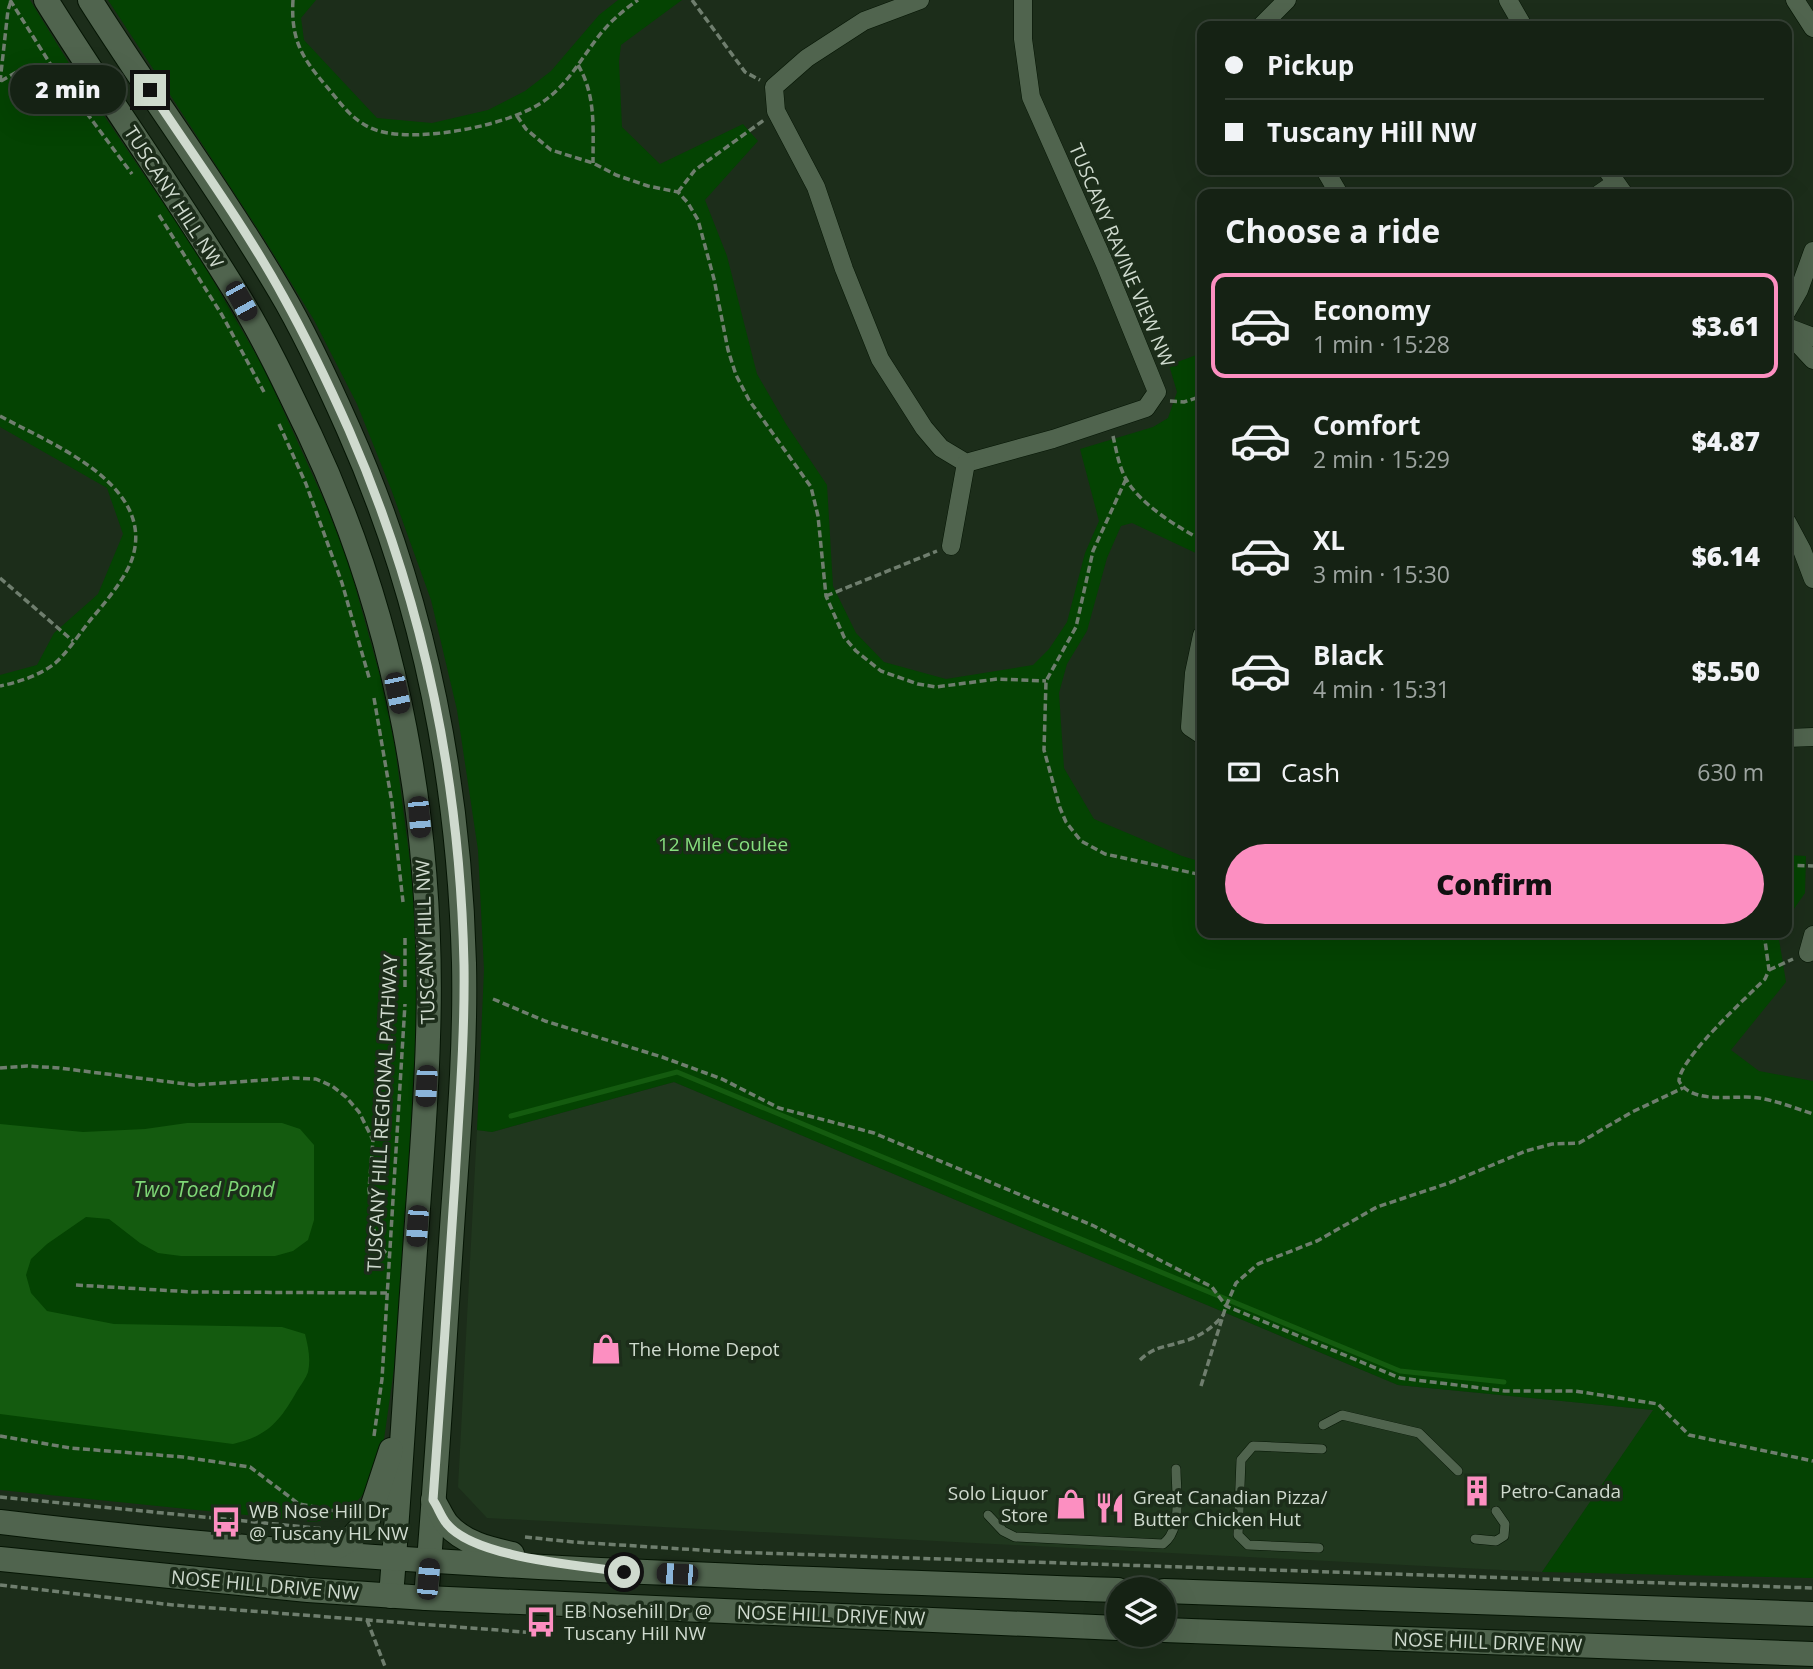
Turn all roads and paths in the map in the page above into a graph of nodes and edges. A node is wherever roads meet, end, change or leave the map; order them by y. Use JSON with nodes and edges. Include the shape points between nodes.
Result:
{"nodes":[{"id":1,"x":46,"y":0,"type":"edge"},
{"id":2,"x":90,"y":0,"type":"edge"},
{"id":3,"x":293,"y":0,"type":"edge"},
{"id":4,"x":638,"y":0,"type":"edge"},
{"id":5,"x":692,"y":0,"type":"edge"},
{"id":6,"x":920,"y":0,"type":"edge"},
{"id":7,"x":1023,"y":0,"type":"edge"},
{"id":8,"x":1287,"y":0,"type":"edge"},
{"id":9,"x":1508,"y":0,"type":"edge"},
{"id":10,"x":1795,"y":0,"type":"edge"},
{"id":11,"x":10,"y":1,"type":"edge"},
{"id":12,"x":1266,"y":21,"type":"edge"},
{"id":13,"x":1520,"y":21,"type":"edge"},
{"id":14,"x":1813,"y":28,"type":"edge"},
{"id":15,"x":51,"y":65,"type":"junction"},
{"id":16,"x":578,"y":65,"type":"junction"},
{"id":17,"x":0,"y":82,"type":"edge"},
{"id":18,"x":774,"y":87,"type":"junction"},
{"id":19,"x":776,"y":111,"type":"junction"},
{"id":20,"x":517,"y":116,"type":"junction"},
{"id":21,"x":593,"y":163,"type":"junction"},
{"id":22,"x":133,"y":175,"type":"dead end"},
{"id":23,"x":678,"y":192,"type":"junction"},
{"id":24,"x":155,"y":208,"type":"dead end"},
{"id":25,"x":1813,"y":251,"type":"edge"},
{"id":26,"x":1792,"y":302,"type":"edge"},
{"id":27,"x":1792,"y":331,"type":"edge"},
{"id":28,"x":1792,"y":336,"type":"edge"},
{"id":29,"x":1813,"y":337,"type":"edge"},
{"id":30,"x":1813,"y":360,"type":"edge"},
{"id":31,"x":1157,"y":392,"type":"junction"},
{"id":32,"x":265,"y":394,"type":"dead end"},
{"id":33,"x":1197,"y":398,"type":"edge"},
{"id":34,"x":0,"y":416,"type":"edge"},
{"id":35,"x":276,"y":416,"type":"dead end"},
{"id":36,"x":1109,"y":421,"type":"junction"},
{"id":37,"x":966,"y":463,"type":"junction"},
{"id":38,"x":1126,"y":479,"type":"junction"},
{"id":39,"x":1792,"y":531,"type":"edge"},
{"id":40,"x":1197,"y":537,"type":"edge"},
{"id":41,"x":951,"y":546,"type":"joint"},
{"id":42,"x":0,"y":578,"type":"edge"},
{"id":43,"x":1813,"y":579,"type":"edge"},
{"id":44,"x":826,"y":596,"type":"junction"},
{"id":45,"x":73,"y":641,"type":"junction"},
{"id":46,"x":1197,"y":659,"type":"edge"},
{"id":47,"x":1046,"y":681,"type":"junction"},
{"id":48,"x":0,"y":686,"type":"edge"},
{"id":49,"x":1197,"y":732,"type":"edge"},
{"id":50,"x":1813,"y":737,"type":"edge"},
{"id":51,"x":1792,"y":738,"type":"edge"},
{"id":52,"x":1792,"y":865,"type":"edge"},
{"id":53,"x":1813,"y":866,"type":"edge"},
{"id":54,"x":1197,"y":874,"type":"edge"},
{"id":55,"x":404,"y":914,"type":"dead end"},
{"id":56,"x":404,"y":926,"type":"dead end"},
{"id":57,"x":1813,"y":935,"type":"edge"},
{"id":58,"x":1765,"y":938,"type":"edge"},
{"id":59,"x":1808,"y":953,"type":"joint"},
{"id":60,"x":1769,"y":970,"type":"junction"},
{"id":61,"x":493,"y":999,"type":"dead end"},
{"id":62,"x":0,"y":1068,"type":"edge"},
{"id":63,"x":1684,"y":1088,"type":"junction"},
{"id":64,"x":1813,"y":1114,"type":"edge"},
{"id":65,"x":389,"y":1256,"type":"junction"},
{"id":66,"x":76,"y":1285,"type":"dead end"},
{"id":67,"x":387,"y":1293,"type":"junction"},
{"id":68,"x":1226,"y":1306,"type":"junction"},
{"id":69,"x":1225,"y":1313,"type":"junction"},
{"id":70,"x":1140,"y":1360,"type":"dead end"},
{"id":71,"x":1201,"y":1386,"type":"dead end"},
{"id":72,"x":404,"y":1400,"type":"junction"},
{"id":73,"x":1323,"y":1425,"type":"dead end"},
{"id":74,"x":0,"y":1436,"type":"edge"},
{"id":75,"x":373,"y":1444,"type":"dead end"},
{"id":76,"x":1322,"y":1449,"type":"dead end"},
{"id":77,"x":1813,"y":1461,"type":"edge"},
{"id":78,"x":1176,"y":1469,"type":"dead end"},
{"id":79,"x":1458,"y":1471,"type":"dead end"},
{"id":80,"x":0,"y":1497,"type":"edge"},
{"id":81,"x":433,"y":1500,"type":"junction"},
{"id":82,"x":1496,"y":1511,"type":"dead end"},
{"id":83,"x":988,"y":1515,"type":"dead end"},
{"id":84,"x":0,"y":1522,"type":"edge"},
{"id":85,"x":351,"y":1522,"type":"dead end"},
{"id":86,"x":331,"y":1529,"type":"dead end"},
{"id":87,"x":515,"y":1535,"type":"dead end"},
{"id":88,"x":1475,"y":1539,"type":"dead end"},
{"id":89,"x":1319,"y":1548,"type":"dead end"},
{"id":90,"x":326,"y":1553,"type":"junction"},
{"id":91,"x":0,"y":1559,"type":"edge"},
{"id":92,"x":394,"y":1559,"type":"junction"},
{"id":93,"x":429,"y":1560,"type":"junction"},
{"id":94,"x":624,"y":1572,"type":"junction"},
{"id":95,"x":0,"y":1585,"type":"edge"},
{"id":96,"x":1813,"y":1588,"type":"edge"},
{"id":97,"x":1106,"y":1590,"type":"edge"},
{"id":98,"x":1176,"y":1591,"type":"edge"},
{"id":99,"x":391,"y":1596,"type":"junction"},
{"id":100,"x":426,"y":1598,"type":"junction"},
{"id":101,"x":1813,"y":1614,"type":"edge"},
{"id":102,"x":367,"y":1620,"type":"junction"},
{"id":103,"x":1106,"y":1627,"type":"edge"},
{"id":104,"x":1176,"y":1630,"type":"edge"},
{"id":105,"x":550,"y":1634,"type":"dead end"},
{"id":106,"x":1813,"y":1654,"type":"edge"},
{"id":107,"x":386,"y":1669,"type":"edge"}],
"edges":[{"from":1,"to":72,"type":"street","name":"TUSCANY HILL NW","via":[[241,301],[272,358],[336,495],[361,558],[382,632],[417,796],[427,922],[427,1073]]},
{"from":2,"to":81,"type":"street","name":"TUSCANY HILL NW","via":[[283,296],[367,473],[420,632],[457,841],[464,964]]},
{"from":3,"to":20,"type":"path","via":[[300,51],[344,107],[368,127],[412,134],[479,127]]},
{"from":4,"to":16,"type":"path","via":[[601,33]]},
{"from":5,"to":18,"type":"path","via":[[746,72]]},
{"from":6,"to":18,"type":"street","via":[[864,21],[807,58]]},
{"from":7,"to":31,"type":"street","name":"TUSCANY RAVINE VIEW NW","via":[[1031,97]]},
{"from":8,"to":12,"type":"street"},
{"from":9,"to":13,"type":"street"},
{"from":10,"to":14,"type":"street"},
{"from":11,"to":15,"type":"path"},
{"from":11,"to":17,"type":"path"},
{"from":15,"to":17,"type":"path","via":[[27,66]]},
{"from":15,"to":22,"type":"path"},
{"from":16,"to":20,"type":"path","via":[[547,99]]},
{"from":16,"to":21,"type":"path","via":[[592,104]]},
{"from":18,"to":19,"type":"street"},
{"from":19,"to":23,"type":"path","via":[[695,170]]},
{"from":19,"to":37,"type":"street","via":[[816,187],[880,359],[924,428],[942,448]]},
{"from":20,"to":21,"type":"path","via":[[551,150]]},
{"from":21,"to":23,"type":"path","via":[[639,184]]},
{"from":23,"to":44,"type":"path","via":[[698,220],[736,375],[811,486]]},
{"from":24,"to":32,"type":"path"},
{"from":25,"to":26,"type":"street"},
{"from":27,"to":29,"type":"street"},
{"from":28,"to":30,"type":"street"},
{"from":31,"to":33,"type":"path","via":[[1170,401]]},
{"from":31,"to":36,"type":"street","name":"TUSCANY RAVINE VIEW NW","via":[[1146,408]]},
{"from":34,"to":45,"type":"path","via":[[96,470],[115,487],[128,509],[136,534],[133,557],[114,590]]},
{"from":35,"to":55,"type":"path","via":[[342,583],[373,689]]},
{"from":36,"to":37,"type":"street","name":"TUSCANY RAVINE VIEW NW"},
{"from":36,"to":38,"type":"path"},
{"from":37,"to":41,"type":"street"},
{"from":38,"to":40,"type":"path","via":[[1153,509]]},
{"from":38,"to":47,"type":"path","via":[[1093,551],[1076,627]]},
{"from":39,"to":43,"type":"street"},
{"from":41,"to":44,"type":"path"},
{"from":42,"to":45,"type":"path"},
{"from":44,"to":47,"type":"path","via":[[844,637],[892,676],[936,687],[997,679]]},
{"from":45,"to":48,"type":"path","via":[[56,663],[22,681]]},
{"from":46,"to":49,"type":"street","via":[[1190,727]]},
{"from":47,"to":54,"type":"path","via":[[1044,750],[1060,808],[1072,831],[1105,854]]},
{"from":50,"to":51,"type":"street"},
{"from":52,"to":53,"type":"path"},
{"from":56,"to":65,"type":"path","name":"TUSCANY HILL REGIONAL PATHWAY","via":[[405,1002]]},
{"from":57,"to":59,"type":"street"},
{"from":58,"to":60,"type":"path"},
{"from":59,"to":60,"type":"path"},
{"from":60,"to":63,"type":"path","via":[[1681,1069],[1679,1082]]},
{"from":61,"to":68,"type":"path","via":[[545,1021],[710,1075],[779,1108],[874,1133],[1094,1226],[1212,1287]]},
{"from":62,"to":65,"type":"path","via":[[59,1068],[194,1085],[293,1078],[316,1079],[332,1086],[359,1112],[373,1140],[369,1190],[373,1224],[377,1244]]},
{"from":63,"to":64,"type":"path","via":[[1702,1095],[1760,1098]]},
{"from":63,"to":68,"type":"path","via":[[1579,1143],[1526,1151],[1377,1207],[1317,1241],[1258,1264],[1236,1283]]},
{"from":65,"to":67,"type":"path","name":"TUSCANY HILL REGIONAL PATHWAY"},
{"from":66,"to":67,"type":"path","via":[[192,1292]]},
{"from":67,"to":75,"type":"path","name":"TUSCANY HILL REGIONAL PATHWAY"},
{"from":68,"to":69,"type":"path"},
{"from":68,"to":77,"type":"path","via":[[1400,1378],[1505,1391],[1575,1391],[1658,1404],[1689,1435]]},
{"from":69,"to":70,"type":"path","via":[[1212,1328],[1183,1342],[1157,1347]]},
{"from":69,"to":71,"type":"path"},
{"from":72,"to":90,"type":"street","via":[[387,1469],[368,1520],[351,1539]]},
{"from":72,"to":92,"type":"street","name":"TUSCANY HILL NW"},
{"from":73,"to":79,"type":"lane","via":[[1342,1415],[1419,1433]]},
{"from":74,"to":85,"type":"path","via":[[250,1467],[299,1504],[341,1512]]},
{"from":76,"to":89,"type":"lane","via":[[1252,1446],[1241,1460],[1238,1535],[1248,1545]]},
{"from":78,"to":83,"type":"lane","via":[[1175,1529],[1163,1544],[1015,1537]]},
{"from":80,"to":86,"type":"path"},
{"from":81,"to":93,"type":"street","name":"TUSCANY HILL NW"},
{"from":81,"to":94,"type":"street","via":[[447,1524],[482,1547]]},
{"from":82,"to":88,"type":"lane","via":[[1505,1524],[1504,1536],[1496,1541]]},
{"from":84,"to":90,"type":"street","name":"NOSE HILL DRIVE NW"},
{"from":87,"to":96,"type":"path","via":[[731,1552]]},
{"from":90,"to":92,"type":"street","name":"NOSE HILL DRIVE NW"},
{"from":91,"to":99,"type":"street","name":"NOSE HILL DRIVE NW"},
{"from":92,"to":93,"type":"street","name":"NOSE HILL DRIVE NW"},
{"from":92,"to":99,"type":"street","name":"TUSCANY HILL NW"},
{"from":93,"to":94,"type":"street","name":"NOSE HILL DRIVE NW"},
{"from":93,"to":100,"type":"street","name":"TUSCANY HILL NW"},
{"from":94,"to":97,"type":"street","name":"NOSE HILL DRIVE NW"},
{"from":95,"to":102,"type":"path"},
{"from":98,"to":101,"type":"street","name":"NOSE HILL DRIVE NW"},
{"from":99,"to":100,"type":"street","name":"NOSE HILL DRIVE NW"},
{"from":100,"to":103,"type":"street","name":"NOSE HILL DRIVE NW"},
{"from":102,"to":105,"type":"path"},
{"from":102,"to":107,"type":"path"},
{"from":104,"to":106,"type":"street","name":"NOSE HILL DRIVE NW"}]}
